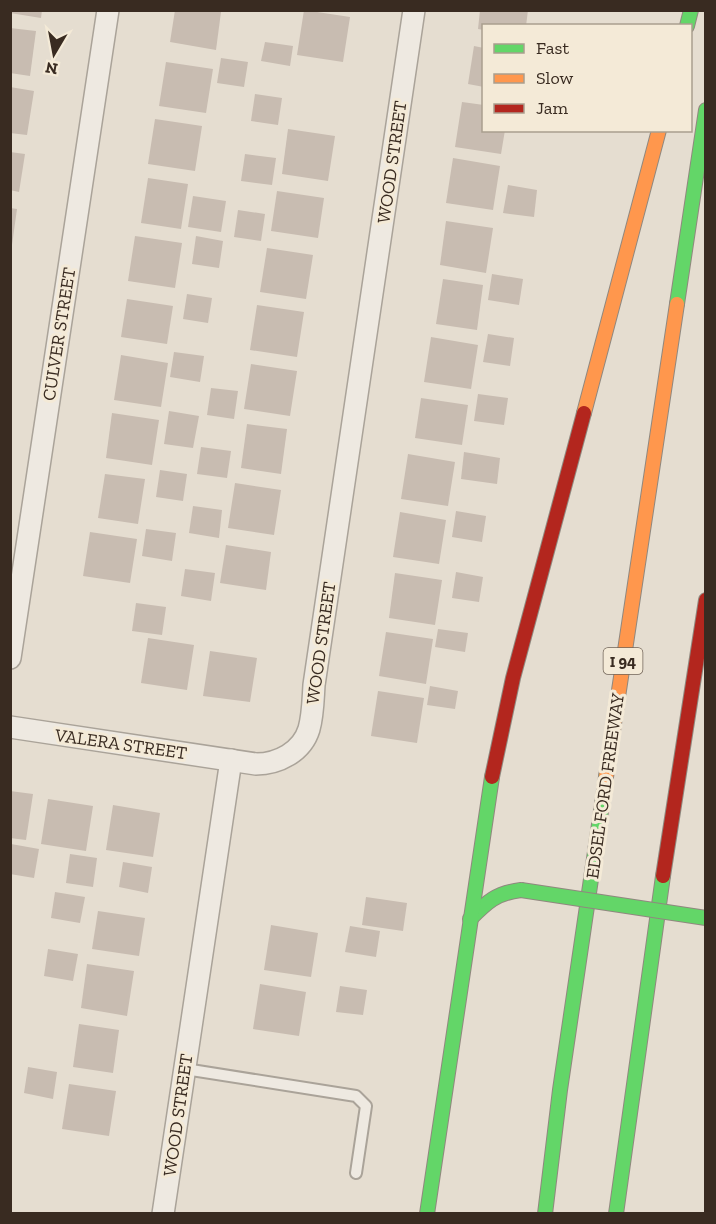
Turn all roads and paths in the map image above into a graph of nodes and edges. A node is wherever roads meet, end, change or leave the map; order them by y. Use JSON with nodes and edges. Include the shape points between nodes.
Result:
{"nodes":[{"id":1,"x":108,"y":10,"type":"edge"},
{"id":2,"x":414,"y":10,"type":"edge"},
{"id":3,"x":705,"y":110,"type":"edge"},
{"id":4,"x":658,"y":132,"type":"edge"},
{"id":5,"x":705,"y":600,"type":"edge"},
{"id":6,"x":10,"y":658,"type":"edge"},
{"id":7,"x":10,"y":727,"type":"edge"},
{"id":8,"x":231,"y":760,"type":"junction"},
{"id":9,"x":705,"y":918,"type":"edge"},
{"id":10,"x":470,"y":919,"type":"junction"},
{"id":11,"x":185,"y":1069,"type":"junction"},
{"id":12,"x":356,"y":1173,"type":"dead end"},
{"id":13,"x":163,"y":1214,"type":"edge"},
{"id":14,"x":427,"y":1214,"type":"edge"},
{"id":15,"x":545,"y":1214,"type":"edge"},
{"id":16,"x":616,"y":1214,"type":"edge"}],
"edges":[{"from":1,"to":6,"type":"street","name":"CULVER STREET"},
{"from":2,"to":8,"type":"street","name":"WOOD STREET","via":[[309,730],[293,752],[276,761],[256,764]]},
{"from":3,"to":15,"type":"highway","name":"EDSEL FORD FREEWAY","number":"I 94"},
{"from":4,"to":10,"type":"highway","via":[[513,678],[493,767]]},
{"from":5,"to":16,"type":"highway"},
{"from":7,"to":8,"type":"street","name":"VALERA STREET"},
{"from":8,"to":11,"type":"street","name":"WOOD STREET"},
{"from":9,"to":10,"type":"highway","bridge":true,"via":[[521,890],[494,897]]},
{"from":10,"to":14,"type":"highway"},
{"from":11,"to":12,"type":"lane","via":[[356,1096],[366,1106]]},
{"from":11,"to":13,"type":"street","name":"WOOD STREET"}]}
